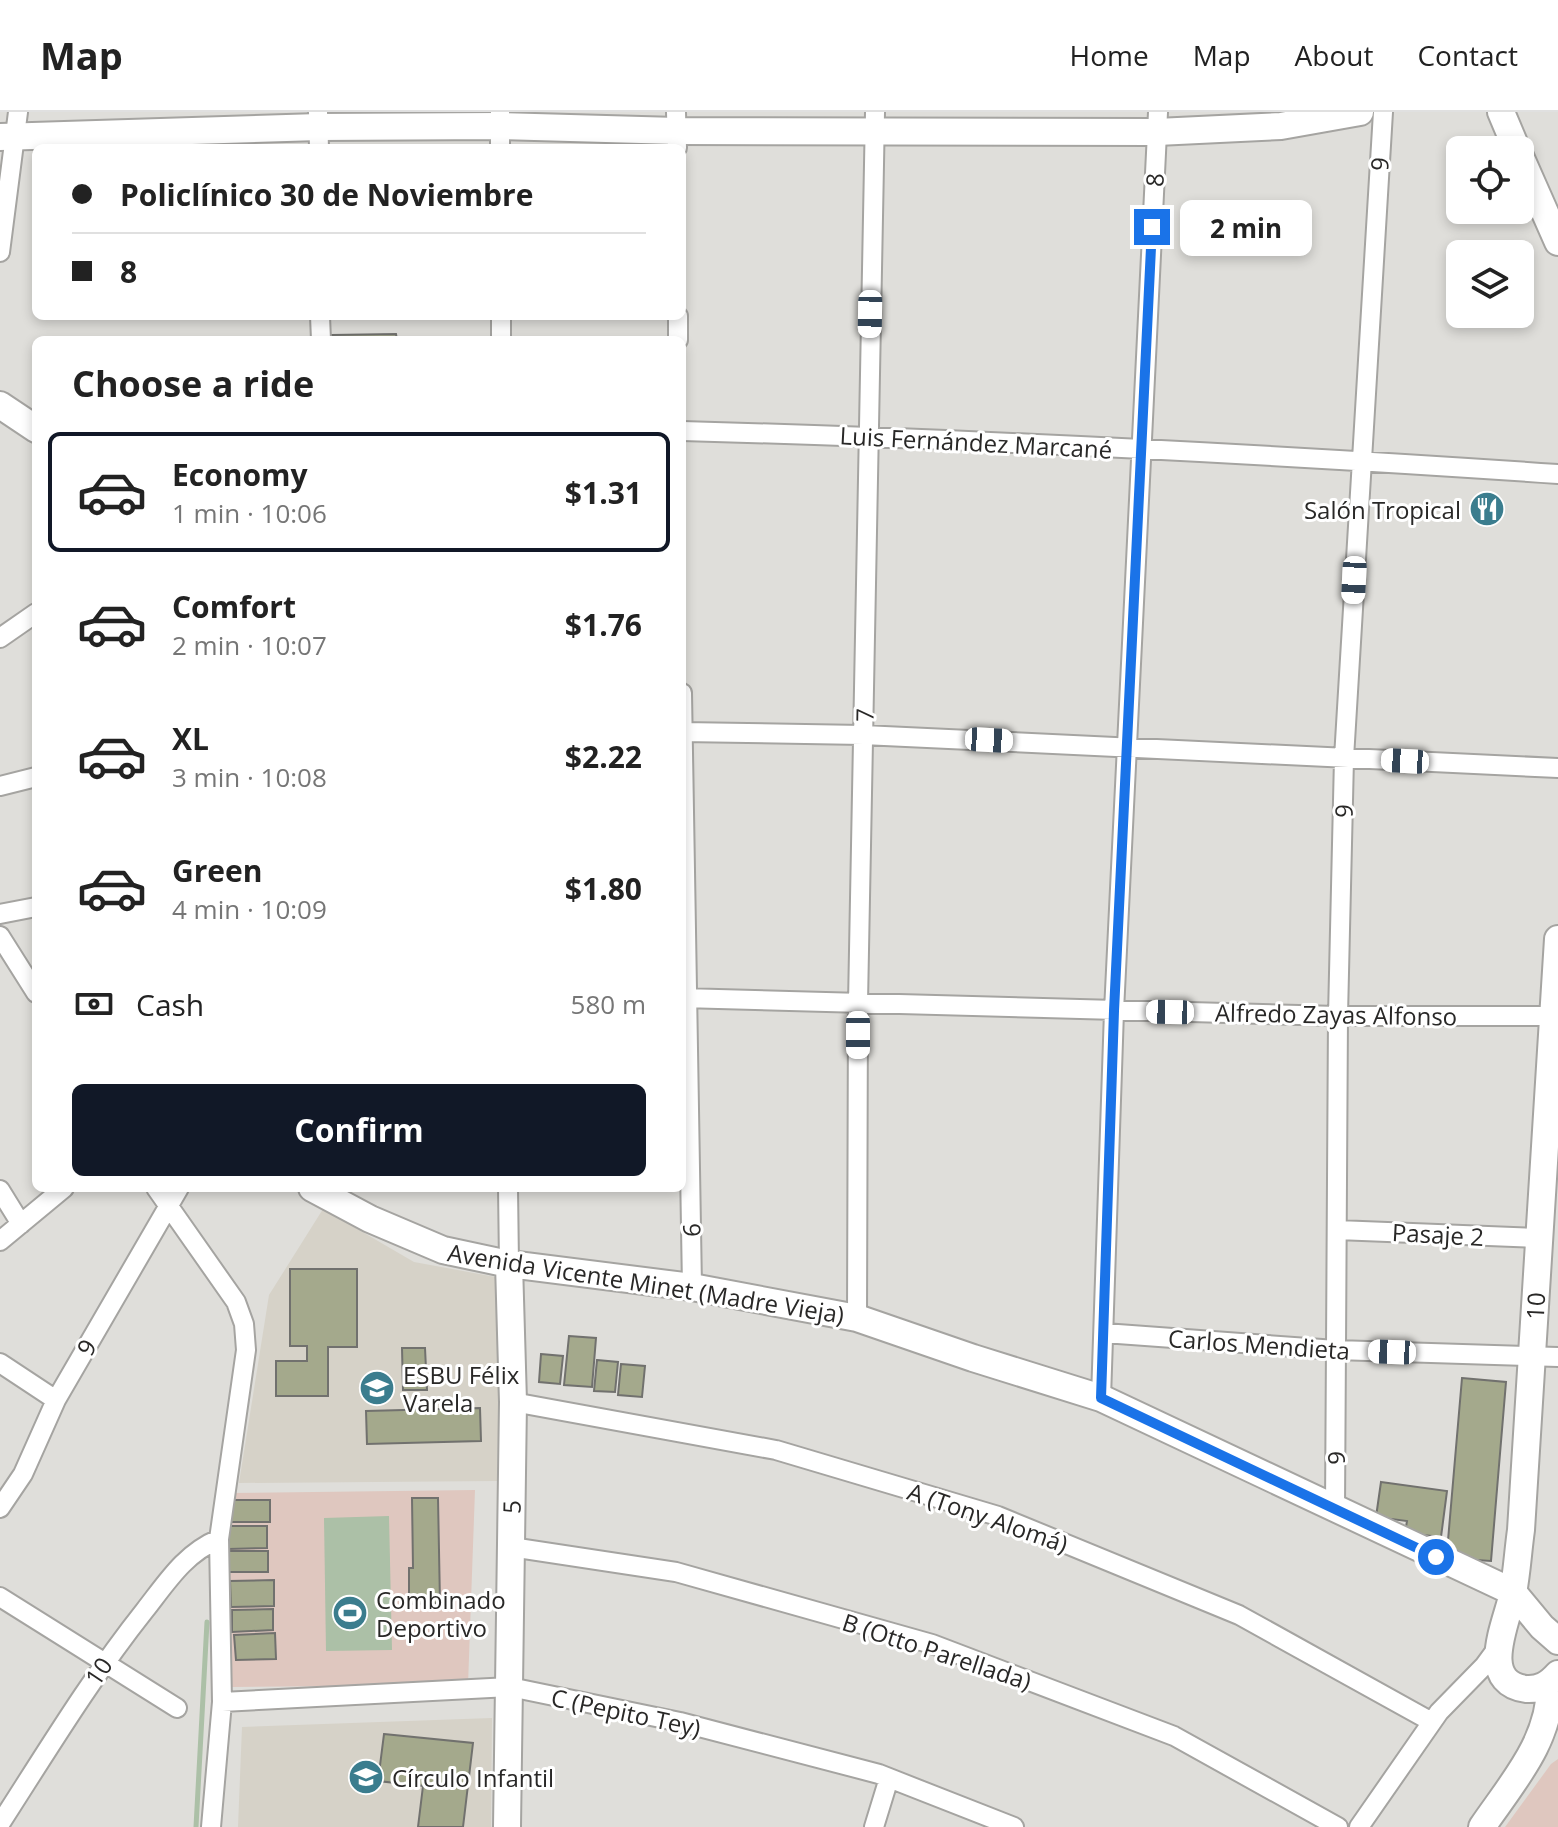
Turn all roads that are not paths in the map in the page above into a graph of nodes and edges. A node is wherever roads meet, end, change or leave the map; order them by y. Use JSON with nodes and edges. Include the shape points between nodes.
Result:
{"nodes":[{"id":1,"x":1360,"y":112,"type":"edge"},
{"id":2,"x":1383,"y":112,"type":"edge"},
{"id":3,"x":1501,"y":112,"type":"edge"},
{"id":4,"x":875,"y":121,"type":"edge"},
{"id":5,"x":1157,"y":122,"type":"edge"},
{"id":6,"x":11,"y":128,"type":"edge"},
{"id":7,"x":319,"y":129,"type":"edge"},
{"id":8,"x":500,"y":129,"type":"edge"},
{"id":9,"x":677,"y":130,"type":"edge"},
{"id":10,"x":1511,"y":136,"type":"edge"},
{"id":11,"x":1534,"y":188,"type":"edge"},
{"id":12,"x":1557,"y":240,"type":"edge"},
{"id":13,"x":0,"y":252,"type":"edge"},
{"id":14,"x":0,"y":405,"type":"edge"},
{"id":15,"x":32,"y":426,"type":"edge"},
{"id":16,"x":686,"y":431,"type":"edge"},
{"id":17,"x":867,"y":436,"type":"junction"},
{"id":18,"x":1140,"y":449,"type":"junction"},
{"id":19,"x":1360,"y":461,"type":"junction"},
{"id":20,"x":1558,"y":474,"type":"edge"},
{"id":21,"x":32,"y":616,"type":"edge"},
{"id":22,"x":0,"y":638,"type":"edge"},
{"id":23,"x":686,"y":732,"type":"edge"},
{"id":24,"x":863,"y":735,"type":"junction"},
{"id":25,"x":1126,"y":746,"type":"junction"},
{"id":26,"x":1344,"y":758,"type":"junction"},
{"id":27,"x":1558,"y":768,"type":"edge"},
{"id":28,"x":32,"y":778,"type":"edge"},
{"id":29,"x":0,"y":786,"type":"edge"},
{"id":30,"x":32,"y":908,"type":"edge"},
{"id":31,"x":0,"y":914,"type":"edge"},
{"id":32,"x":0,"y":936,"type":"edge"},
{"id":33,"x":1558,"y":939,"type":"edge"},
{"id":34,"x":32,"y":987,"type":"edge"},
{"id":35,"x":686,"y":998,"type":"edge"},
{"id":36,"x":858,"y":1003,"type":"junction"},
{"id":37,"x":1114,"y":1011,"type":"junction"},
{"id":38,"x":1338,"y":1016,"type":"junction"},
{"id":39,"x":1555,"y":1016,"type":"edge"},
{"id":40,"x":686,"y":1039,"type":"edge"},
{"id":41,"x":0,"y":1190,"type":"edge"},
{"id":42,"x":59,"y":1192,"type":"edge"},
{"id":43,"x":159,"y":1192,"type":"edge"},
{"id":44,"x":177,"y":1192,"type":"edge"},
{"id":45,"x":319,"y":1192,"type":"edge"},
{"id":46,"x":508,"y":1192,"type":"edge"},
{"id":47,"x":168,"y":1207,"type":"junction"},
{"id":48,"x":21,"y":1224,"type":"junction"},
{"id":49,"x":1337,"y":1230,"type":"junction"},
{"id":50,"x":1539,"y":1238,"type":"junction"},
{"id":51,"x":0,"y":1241,"type":"edge"},
{"id":52,"x":509,"y":1264,"type":"junction"},
{"id":53,"x":692,"y":1287,"type":"junction"},
{"id":54,"x":857,"y":1318,"type":"junction"},
{"id":55,"x":1104,"y":1333,"type":"junction"},
{"id":56,"x":1336,"y":1350,"type":"junction"},
{"id":57,"x":1546,"y":1356,"type":"edge"},
{"id":58,"x":0,"y":1363,"type":"edge"},
{"id":59,"x":1101,"y":1398,"type":"junction"},
{"id":60,"x":56,"y":1400,"type":"junction"},
{"id":61,"x":513,"y":1402,"type":"junction"},
{"id":62,"x":0,"y":1508,"type":"edge"},
{"id":63,"x":1335,"y":1510,"type":"junction"},
{"id":64,"x":1521,"y":1530,"type":"junction"},
{"id":65,"x":219,"y":1539,"type":"junction"},
{"id":66,"x":511,"y":1547,"type":"junction"},
{"id":67,"x":1513,"y":1592,"type":"junction"},
{"id":68,"x":0,"y":1597,"type":"edge"},
{"id":69,"x":1550,"y":1634,"type":"edge"},
{"id":70,"x":1498,"y":1647,"type":"junction"},
{"id":71,"x":104,"y":1662,"type":"junction"},
{"id":72,"x":510,"y":1687,"type":"junction"},
{"id":73,"x":1517,"y":1687,"type":"junction"},
{"id":74,"x":1554,"y":1691,"type":"edge"},
{"id":75,"x":222,"y":1702,"type":"junction"},
{"id":76,"x":177,"y":1708,"type":"dead end"},
{"id":77,"x":1432,"y":1722,"type":"junction"},
{"id":78,"x":1544,"y":1740,"type":"edge"},
{"id":79,"x":889,"y":1778,"type":"junction"},
{"id":80,"x":0,"y":1824,"type":"edge"},
{"id":81,"x":211,"y":1827,"type":"edge"},
{"id":82,"x":507,"y":1827,"type":"edge"},
{"id":83,"x":874,"y":1827,"type":"edge"},
{"id":84,"x":1014,"y":1827,"type":"edge"},
{"id":85,"x":1338,"y":1827,"type":"edge"},
{"id":86,"x":1359,"y":1827,"type":"edge"},
{"id":87,"x":1482,"y":1827,"type":"edge"}],
"edges":[{"from":1,"to":5,"type":"main road","via":[[1281,126]]},
{"from":2,"to":19,"type":"street","name":"9"},
{"from":3,"to":10,"type":"main road"},
{"from":4,"to":5,"type":"main road"},
{"from":4,"to":9,"type":"main road"},
{"from":4,"to":17,"type":"street","name":"7"},
{"from":5,"to":18,"type":"street","name":"8"},
{"from":6,"to":7,"type":"main road"},
{"from":6,"to":13,"type":"street"},
{"from":7,"to":8,"type":"main road"},
{"from":8,"to":9,"type":"main road"},
{"from":11,"to":12,"type":"main road"},
{"from":14,"to":15,"type":"main road"},
{"from":16,"to":17,"type":"street","name":"Luis Fernández Marcané"},
{"from":17,"to":18,"type":"street","name":"Luis Fernández Marcané"},
{"from":17,"to":24,"type":"street","name":"7"},
{"from":18,"to":19,"type":"street","name":"Luis Fernández Marcané"},
{"from":18,"to":25,"type":"street","name":"8"},
{"from":19,"to":20,"type":"street","name":"Luis Fernández Marcané"},
{"from":19,"to":26,"type":"street","name":"9"},
{"from":21,"to":22,"type":"street"},
{"from":23,"to":24,"type":"street"},
{"from":24,"to":25,"type":"street"},
{"from":24,"to":36,"type":"street","name":"7"},
{"from":25,"to":26,"type":"street"},
{"from":25,"to":37,"type":"street","name":"8"},
{"from":26,"to":27,"type":"street"},
{"from":26,"to":38,"type":"street","name":"9"},
{"from":28,"to":29,"type":"street"},
{"from":30,"to":31,"type":"street"},
{"from":32,"to":34,"type":"street"},
{"from":33,"to":39,"type":"main road","name":"10"},
{"from":35,"to":36,"type":"street","name":"Alfredo Zayas Alfonso"},
{"from":36,"to":37,"type":"street","name":"Alfredo Zayas Alfonso"},
{"from":36,"to":54,"type":"street","name":"7"},
{"from":37,"to":38,"type":"street","name":"Alfredo Zayas Alfonso"},
{"from":37,"to":55,"type":"street","name":"8"},
{"from":38,"to":39,"type":"street","name":"Alfredo Zayas Alfonso"},
{"from":38,"to":49,"type":"street","name":"9"},
{"from":39,"to":50,"type":"main road","name":"10"},
{"from":40,"to":53,"type":"street","name":"6"},
{"from":41,"to":48,"type":"street"},
{"from":42,"to":48,"type":"street"},
{"from":43,"to":47,"type":"street"},
{"from":44,"to":47,"type":"street","name":"9"},
{"from":45,"to":52,"type":"main road","name":"Avenida Vicente Minet (Madre Vieja)","via":[[443,1250]]},
{"from":46,"to":52,"type":"street","name":"5"},
{"from":47,"to":60,"type":"street","name":"9"},
{"from":47,"to":65,"type":"street","via":[[236,1302],[244,1324],[246,1350]]},
{"from":48,"to":51,"type":"street"},
{"from":49,"to":50,"type":"street","name":"Pasaje 2"},
{"from":49,"to":56,"type":"street","name":"9"},
{"from":50,"to":57,"type":"main road","name":"10"},
{"from":52,"to":53,"type":"main road","name":"Avenida Vicente Minet (Madre Vieja)"},
{"from":52,"to":61,"type":"main road","name":"5"},
{"from":53,"to":54,"type":"main road","name":"Avenida Vicente Minet (Madre Vieja)"},
{"from":54,"to":59,"type":"main road","name":"Avenida Vicente Minet (Madre Vieja)"},
{"from":55,"to":56,"type":"street","name":"Carlos Mendieta"},
{"from":55,"to":59,"type":"street","name":"8"},
{"from":56,"to":57,"type":"street","name":"Carlos Mendieta"},
{"from":56,"to":63,"type":"street","name":"9"},
{"from":57,"to":64,"type":"main road","name":"10"},
{"from":58,"to":60,"type":"street"},
{"from":59,"to":63,"type":"main road","name":"Avenida Vicente Minet (Madre Vieja)"},
{"from":60,"to":62,"type":"street","name":"9","via":[[23,1474]]},
{"from":61,"to":66,"type":"main road","name":"5"},
{"from":61,"to":77,"type":"street","name":"A (Tony Alomá)","via":[[776,1450],[998,1516],[1239,1615]]},
{"from":63,"to":67,"type":"main road","name":"Avenida Vicente Minet (Madre Vieja)"},
{"from":64,"to":67,"type":"main road","name":"10"},
{"from":64,"to":69,"type":"main road","name":"10"},
{"from":65,"to":71,"type":"street","name":"10","via":[[184,1561]]},
{"from":65,"to":75,"type":"street"},
{"from":66,"to":72,"type":"main road","name":"5"},
{"from":66,"to":85,"type":"street","name":"B (Otto Parellada)","via":[[676,1572],[932,1644],[1174,1736]]},
{"from":67,"to":69,"type":"main road"},
{"from":67,"to":70,"type":"main road","name":"10"},
{"from":68,"to":71,"type":"street"},
{"from":69,"to":70,"type":"main road","name":"10","via":[[1525,1625],[1508,1632]]},
{"from":70,"to":73,"type":"main road","via":[[1504,1678]]},
{"from":70,"to":77,"type":"street","name":"10"},
{"from":71,"to":76,"type":"street"},
{"from":71,"to":80,"type":"street","name":"10"},
{"from":72,"to":75,"type":"street","name":"C (Pepito Tey)"},
{"from":72,"to":79,"type":"street","name":"C (Pepito Tey)","via":[[680,1722]]},
{"from":72,"to":82,"type":"main road","name":"5"},
{"from":73,"to":74,"type":"main road"},
{"from":73,"to":78,"type":"main road","via":[[1537,1717]]},
{"from":74,"to":78,"type":"main road"},
{"from":75,"to":81,"type":"street"},
{"from":77,"to":86,"type":"street","name":"10"},
{"from":78,"to":87,"type":"main road"},
{"from":79,"to":83,"type":"street"},
{"from":79,"to":84,"type":"street","name":"C (Pepito Tey)"}]}
